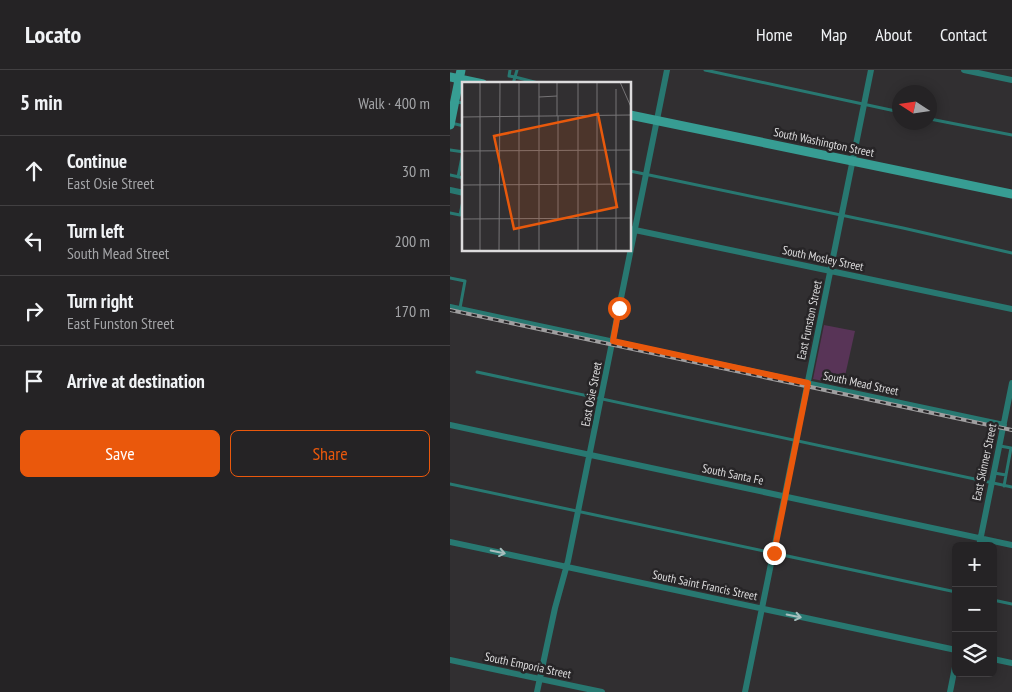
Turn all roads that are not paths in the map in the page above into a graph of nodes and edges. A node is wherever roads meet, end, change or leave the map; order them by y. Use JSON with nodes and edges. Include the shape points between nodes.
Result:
{"nodes":[{"id":1,"x":510,"y":70,"type":"edge"},
{"id":2,"x":516,"y":70,"type":"edge"},
{"id":3,"x":667,"y":70,"type":"edge"},
{"id":4,"x":705,"y":70,"type":"edge"},
{"id":5,"x":872,"y":70,"type":"edge"},
{"id":6,"x":964,"y":70,"type":"edge"},
{"id":7,"x":457,"y":75,"type":"edge"},
{"id":8,"x":515,"y":77,"type":"junction"},
{"id":9,"x":1012,"y":80,"type":"edge"},
{"id":10,"x":476,"y":82,"type":"edge"},
{"id":11,"x":514,"y":82,"type":"edge"},
{"id":12,"x":534,"y":82,"type":"edge"},
{"id":13,"x":459,"y":102,"type":"edge"},
{"id":14,"x":864,"y":104,"type":"junction"},
{"id":15,"x":892,"y":110,"type":"edge"},
{"id":16,"x":631,"y":115,"type":"edge"},
{"id":17,"x":657,"y":120,"type":"junction"},
{"id":18,"x":937,"y":120,"type":"edge"},
{"id":19,"x":450,"y":124,"type":"edge"},
{"id":20,"x":1012,"y":135,"type":"edge"},
{"id":21,"x":462,"y":160,"type":"edge"},
{"id":22,"x":853,"y":161,"type":"junction"},
{"id":23,"x":631,"y":171,"type":"edge"},
{"id":24,"x":646,"y":174,"type":"junction"},
{"id":25,"x":450,"y":175,"type":"edge"},
{"id":26,"x":458,"y":177,"type":"junction"},
{"id":27,"x":462,"y":178,"type":"edge"},
{"id":28,"x":450,"y":190,"type":"edge"},
{"id":29,"x":462,"y":194,"type":"edge"},
{"id":30,"x":1012,"y":194,"type":"edge"},
{"id":31,"x":462,"y":205,"type":"edge"},
{"id":32,"x":450,"y":213,"type":"edge"},
{"id":33,"x":842,"y":216,"type":"junction"},
{"id":34,"x":632,"y":230,"type":"edge"},
{"id":35,"x":628,"y":251,"type":"edge"},
{"id":36,"x":1012,"y":252,"type":"edge"},
{"id":37,"x":830,"y":272,"type":"junction"},
{"id":38,"x":450,"y":278,"type":"edge"},
{"id":39,"x":450,"y":307,"type":"edge"},
{"id":40,"x":460,"y":309,"type":"junction"},
{"id":41,"x":1012,"y":309,"type":"edge"},
{"id":42,"x":613,"y":341,"type":"junction"},
{"id":43,"x":477,"y":372,"type":"dead end"},
{"id":44,"x":808,"y":383,"type":"junction"},
{"id":45,"x":1012,"y":384,"type":"edge"},
{"id":46,"x":601,"y":400,"type":"junction"},
{"id":47,"x":1009,"y":416,"type":"edge"},
{"id":48,"x":1004,"y":424,"type":"junction"},
{"id":49,"x":450,"y":425,"type":"edge"},
{"id":50,"x":796,"y":440,"type":"junction"},
{"id":51,"x":999,"y":446,"type":"junction"},
{"id":52,"x":590,"y":455,"type":"junction"},
{"id":53,"x":994,"y":473,"type":"junction"},
{"id":54,"x":1006,"y":475,"type":"junction"},
{"id":55,"x":992,"y":483,"type":"junction"},
{"id":56,"x":450,"y":484,"type":"edge"},
{"id":57,"x":1004,"y":486,"type":"junction"},
{"id":58,"x":1012,"y":487,"type":"edge"},
{"id":59,"x":785,"y":496,"type":"junction"},
{"id":60,"x":578,"y":512,"type":"junction"},
{"id":61,"x":981,"y":538,"type":"junction"},
{"id":62,"x":450,"y":542,"type":"edge"},
{"id":63,"x":980,"y":542,"type":"edge"},
{"id":64,"x":1012,"y":545,"type":"edge"},
{"id":65,"x":774,"y":553,"type":"junction"},
{"id":66,"x":567,"y":567,"type":"junction"},
{"id":67,"x":952,"y":591,"type":"edge"},
{"id":68,"x":997,"y":601,"type":"edge"},
{"id":69,"x":1012,"y":604,"type":"edge"},
{"id":70,"x":762,"y":609,"type":"junction"},
{"id":71,"x":952,"y":649,"type":"edge"},
{"id":72,"x":450,"y":660,"type":"edge"},
{"id":73,"x":997,"y":660,"type":"edge"},
{"id":74,"x":1012,"y":663,"type":"edge"},
{"id":75,"x":953,"y":677,"type":"edge"},
{"id":76,"x":540,"y":679,"type":"junction"},
{"id":77,"x":538,"y":692,"type":"edge"},
{"id":78,"x":602,"y":692,"type":"edge"},
{"id":79,"x":745,"y":692,"type":"edge"},
{"id":80,"x":950,"y":692,"type":"edge"}],
"edges":[{"from":1,"to":8,"type":"lane","via":[[509,76]]},
{"from":2,"to":8,"type":"lane"},
{"from":3,"to":17,"type":"street","name":"East Osie Street"},
{"from":4,"to":14,"type":"lane"},
{"from":5,"to":14,"type":"street","name":"East Funston Street"},
{"from":6,"to":9,"type":"street"},
{"from":7,"to":10,"type":"street"},
{"from":7,"to":13,"type":"street"},
{"from":8,"to":11,"type":"lane"},
{"from":8,"to":12,"type":"lane"},
{"from":13,"to":19,"type":"street"},
{"from":14,"to":15,"type":"lane"},
{"from":14,"to":22,"type":"street","name":"East Funston Street"},
{"from":16,"to":17,"type":"street","name":"South Washington Street"},
{"from":17,"to":22,"type":"street","name":"South Washington Street"},
{"from":17,"to":24,"type":"street","name":"East Osie Street"},
{"from":18,"to":20,"type":"lane"},
{"from":21,"to":26,"type":"lane"},
{"from":22,"to":30,"type":"street","name":"South Washington Street"},
{"from":22,"to":33,"type":"street","name":"East Funston Street"},
{"from":23,"to":24,"type":"lane"},
{"from":24,"to":33,"type":"lane"},
{"from":24,"to":34,"type":"street","name":"East Osie Street"},
{"from":25,"to":26,"type":"lane"},
{"from":26,"to":27,"type":"lane"},
{"from":28,"to":29,"type":"street"},
{"from":31,"to":32,"type":"lane","via":[[460,215]]},
{"from":33,"to":36,"type":"lane"},
{"from":33,"to":37,"type":"street","name":"East Funston Street"},
{"from":34,"to":37,"type":"street","name":"South Mosley Street"},
{"from":35,"to":42,"type":"street","name":"East Osie Street"},
{"from":37,"to":41,"type":"street","name":"South Mosley Street"},
{"from":37,"to":44,"type":"street","name":"East Funston Street"},
{"from":38,"to":40,"type":"lane","via":[[465,281]]},
{"from":39,"to":40,"type":"street","name":"South Mead Street"},
{"from":40,"to":42,"type":"street","name":"South Mead Street"},
{"from":42,"to":44,"type":"street","name":"South Mead Street"},
{"from":42,"to":46,"type":"street","name":"East Osie Street"},
{"from":43,"to":46,"type":"lane"},
{"from":44,"to":48,"type":"street","name":"South Mead Street"},
{"from":44,"to":50,"type":"street","name":"East Funston Street"},
{"from":45,"to":47,"type":"street","name":"East Skinner Street"},
{"from":46,"to":50,"type":"lane"},
{"from":46,"to":52,"type":"street","name":"East Osie Street"},
{"from":47,"to":48,"type":"street","name":"East Skinner Street"},
{"from":48,"to":51,"type":"street","name":"East Skinner Street"},
{"from":49,"to":52,"type":"street","name":"South Santa Fe"},
{"from":50,"to":55,"type":"lane"},
{"from":50,"to":59,"type":"street","name":"East Funston Street"},
{"from":51,"to":53,"type":"street","name":"East Skinner Street"},
{"from":51,"to":54,"type":"lane","via":[[1011,448]]},
{"from":52,"to":59,"type":"street","name":"South Santa Fe"},
{"from":52,"to":60,"type":"street","name":"East Osie Street"},
{"from":53,"to":54,"type":"lane"},
{"from":53,"to":55,"type":"street","name":"East Skinner Street"},
{"from":54,"to":57,"type":"lane"},
{"from":55,"to":57,"type":"lane"},
{"from":55,"to":61,"type":"street","name":"East Skinner Street"},
{"from":56,"to":60,"type":"lane"},
{"from":57,"to":58,"type":"lane"},
{"from":59,"to":61,"type":"street","name":"South Santa Fe"},
{"from":59,"to":65,"type":"street","name":"East Funston Street"},
{"from":60,"to":65,"type":"lane"},
{"from":60,"to":66,"type":"street","name":"East Osie Street"},
{"from":61,"to":63,"type":"street","name":"East Skinner Street"},
{"from":61,"to":64,"type":"street","name":"South Santa Fe"},
{"from":62,"to":66,"type":"street","name":"South Saint Francis Street","one_way":true},
{"from":65,"to":67,"type":"lane"},
{"from":65,"to":70,"type":"street","name":"East Funston Street"},
{"from":66,"to":70,"type":"street","name":"South Saint Francis Street"},
{"from":66,"to":76,"type":"street","name":"East Osie Street"},
{"from":68,"to":69,"type":"lane"},
{"from":70,"to":71,"type":"street","name":"South Saint Francis Street","one_way":true},
{"from":70,"to":79,"type":"street","name":"East Funston Street"},
{"from":72,"to":76,"type":"street","name":"South Emporia Street"},
{"from":73,"to":74,"type":"street"},
{"from":75,"to":80,"type":"street"},
{"from":76,"to":77,"type":"street","name":"East Osie Street"},
{"from":76,"to":78,"type":"street","name":"South Emporia Street"}]}
